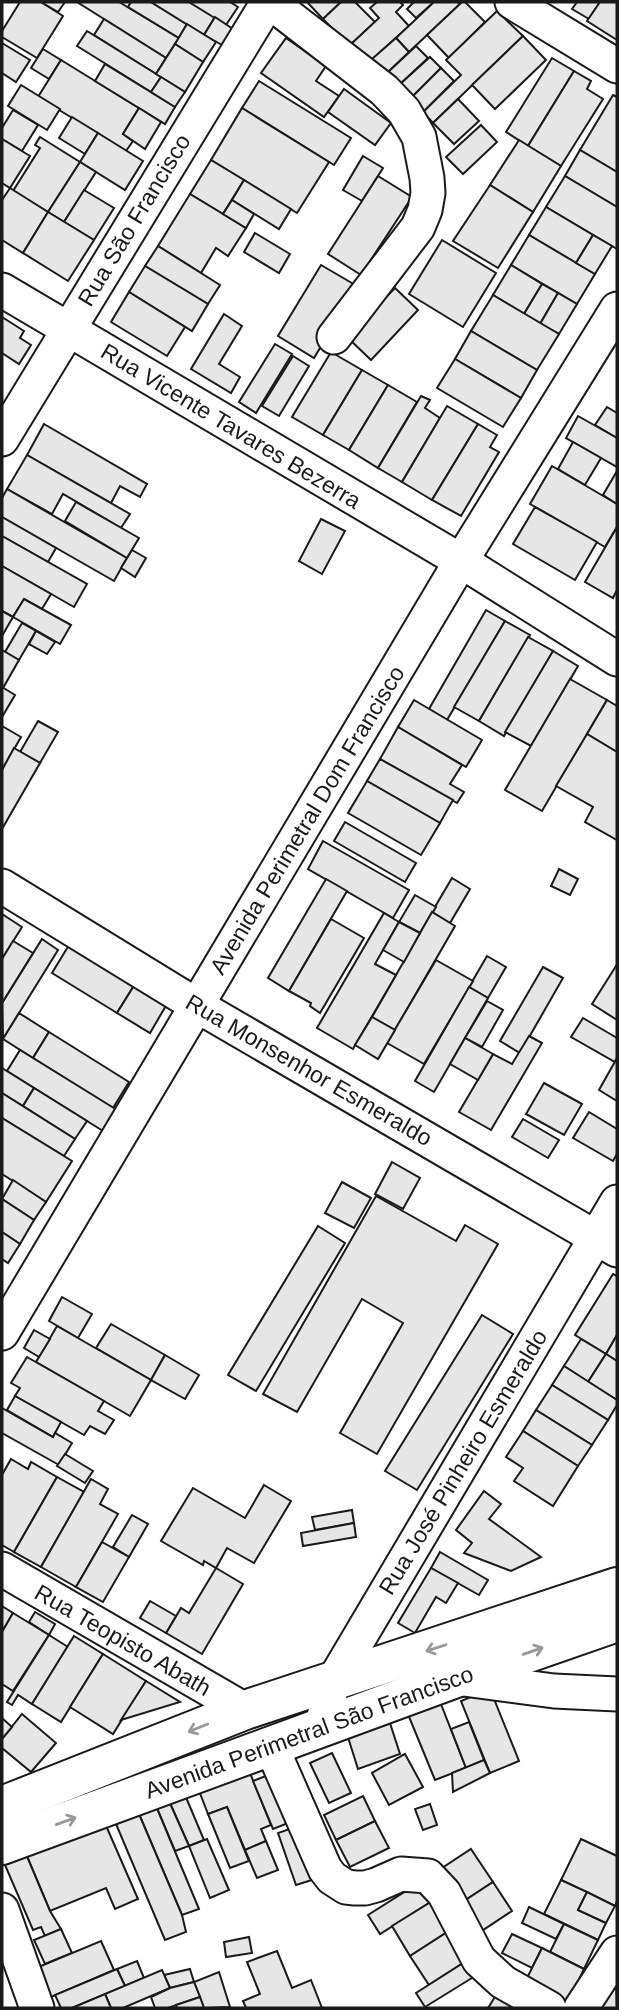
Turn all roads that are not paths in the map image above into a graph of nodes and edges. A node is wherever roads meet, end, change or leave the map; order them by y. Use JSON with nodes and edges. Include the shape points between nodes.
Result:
{"nodes":[{"id":1,"x":269,"y":2,"type":"edge"},
{"id":2,"x":512,"y":2,"type":"edge"},
{"id":3,"x":617,"y":66,"type":"edge"},
{"id":4,"x":2,"y":290,"type":"edge"},
{"id":5,"x":617,"y":309,"type":"edge"},
{"id":6,"x":68,"y":329,"type":"junction"},
{"id":7,"x":334,"y":337,"type":"dead end"},
{"id":8,"x":2,"y":439,"type":"edge"},
{"id":9,"x":461,"y":562,"type":"junction"},
{"id":10,"x":617,"y":659,"type":"edge"},
{"id":11,"x":2,"y":886,"type":"edge"},
{"id":12,"x":196,"y":1005,"type":"junction"},
{"id":13,"x":617,"y":1202,"type":"edge"},
{"id":14,"x":607,"y":1244,"type":"edge"},
{"id":15,"x":2,"y":1333,"type":"edge"},
{"id":16,"x":2,"y":1570,"type":"edge"},
{"id":17,"x":617,"y":1587,"type":"edge"},
{"id":18,"x":617,"y":1622,"type":"edge"},
{"id":19,"x":456,"y":1678,"type":"junction"},
{"id":20,"x":333,"y":1682,"type":"junction"},
{"id":21,"x":617,"y":1694,"type":"edge"},
{"id":22,"x":244,"y":1710,"type":"junction"},
{"id":23,"x":321,"y":1728,"type":"junction"},
{"id":24,"x":271,"y":1746,"type":"junction"},
{"id":25,"x":2,"y":1806,"type":"edge"},
{"id":26,"x":2,"y":1845,"type":"edge"},
{"id":27,"x":2,"y":1910,"type":"edge"},
{"id":28,"x":617,"y":1953,"type":"edge"},
{"id":29,"x":37,"y":2008,"type":"edge"},
{"id":30,"x":549,"y":2008,"type":"edge"},
{"id":31,"x":581,"y":2008,"type":"edge"}],
"edges":[{"from":1,"to":6,"type":"street","name":"Rua São Francisco"},
{"from":1,"to":7,"type":"street","via":[[384,90],[404,111],[419,137],[424,159],[428,193],[418,227]]},
{"from":2,"to":3,"type":"street"},
{"from":4,"to":6,"type":"street","name":"Rua Vicente Tavares Bezerra"},
{"from":5,"to":9,"type":"street","name":"Avenida Perimetral Dom Francisco"},
{"from":6,"to":8,"type":"street","name":"Rua São Francisco"},
{"from":6,"to":9,"type":"street","name":"Rua Vicente Tavares Bezerra"},
{"from":9,"to":10,"type":"street","name":"Rua Vicente Tavares Bezerra"},
{"from":9,"to":12,"type":"street","name":"Avenida Perimetral Dom Francisco"},
{"from":11,"to":12,"type":"street","name":"Rua Monsenhor Esmeraldo"},
{"from":12,"to":14,"type":"street","name":"Rua Monsenhor Esmeraldo"},
{"from":12,"to":15,"type":"street","name":"Avenida Perimetral Dom Francisco"},
{"from":13,"to":14,"type":"street","name":"Rua José Pinheiro Esmeraldo"},
{"from":14,"to":20,"type":"street","name":"Rua José Pinheiro Esmeraldo"},
{"from":16,"to":22,"type":"street","name":"Rua Teopisto Abath"},
{"from":17,"to":20,"type":"main road","name":"Avenida Perimetral São Francisco","one_way":true},
{"from":19,"to":18,"type":"main road","name":"Avenida Perimetral São Francisco","one_way":true},
{"from":19,"to":21,"type":"street"},
{"from":19,"to":23,"type":"main road","name":"Avenida Perimetral São Francisco"},
{"from":20,"to":22,"type":"main road","name":"Avenida Perimetral São Francisco"},
{"from":20,"to":23,"type":"street","name":"Rua José Pinheiro Esmeraldo"},
{"from":22,"to":25,"type":"main road","name":"Avenida Perimetral São Francisco","one_way":true},
{"from":23,"to":24,"type":"main road","name":"Avenida Perimetral São Francisco"},
{"from":26,"to":24,"type":"main road","name":"Avenida Perimetral São Francisco","one_way":true},
{"from":24,"to":30,"type":"street","via":[[332,1878],[346,1886],[365,1888],[401,1874],[428,1876],[444,1893],[479,1960],[503,1982]]},
{"from":27,"to":29,"type":"street"},
{"from":28,"to":31,"type":"street"}]}
